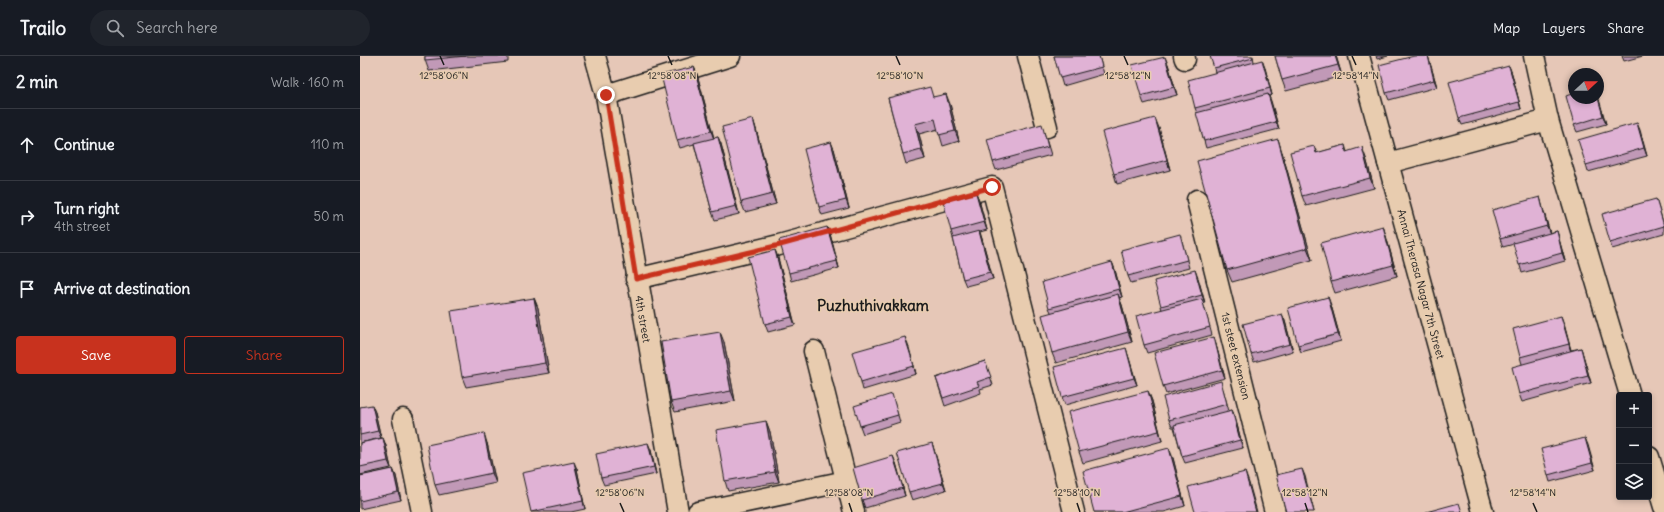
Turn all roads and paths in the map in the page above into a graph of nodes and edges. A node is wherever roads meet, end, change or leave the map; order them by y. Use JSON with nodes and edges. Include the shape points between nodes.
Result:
{"nodes":[{"id":1,"x":595,"y":56,"type":"edge"},
{"id":2,"x":1028,"y":56,"type":"edge"},
{"id":3,"x":1359,"y":56,"type":"edge"},
{"id":4,"x":1534,"y":56,"type":"edge"},
{"id":5,"x":724,"y":57,"type":"edge"},
{"id":6,"x":606,"y":95,"type":"junction"},
{"id":7,"x":1548,"y":120,"type":"junction"},
{"id":8,"x":1047,"y":127,"type":"dead end"},
{"id":9,"x":1388,"y":163,"type":"junction"},
{"id":10,"x":1197,"y":200,"type":"dead end"},
{"id":11,"x":636,"y":279,"type":"junction"},
{"id":12,"x":814,"y":351,"type":"dead end"},
{"id":13,"x":1629,"y":392,"type":"edge"},
{"id":14,"x":403,"y":419,"type":"dead end"},
{"id":15,"x":1651,"y":464,"type":"edge"},
{"id":16,"x":846,"y":481,"type":"junction"},
{"id":17,"x":1664,"y":508,"type":"edge"},
{"id":18,"x":422,"y":512,"type":"edge"},
{"id":19,"x":678,"y":512,"type":"edge"},
{"id":20,"x":698,"y":512,"type":"edge"},
{"id":21,"x":854,"y":512,"type":"edge"},
{"id":22,"x":1074,"y":512,"type":"edge"},
{"id":23,"x":1275,"y":512,"type":"edge"},
{"id":24,"x":1483,"y":512,"type":"edge"}],
"edges":[{"from":1,"to":6,"type":"street","name":"4th street"},
{"from":2,"to":8,"type":"street"},
{"from":3,"to":9,"type":"street","name":"Annai Therasa Nagar 7th Street"},
{"from":4,"to":7,"type":"street"},
{"from":5,"to":6,"type":"street"},
{"from":6,"to":11,"type":"street","name":"4th street"},
{"from":7,"to":9,"type":"street"},
{"from":7,"to":13,"type":"street"},
{"from":9,"to":24,"type":"street","name":"Annai Therasa Nagar 7th Street"},
{"from":10,"to":23,"type":"street","name":"1st steet extension"},
{"from":11,"to":19,"type":"street","name":"4th street"},
{"from":11,"to":22,"type":"street","via":[[780,245],[992,187]]},
{"from":12,"to":16,"type":"street"},
{"from":14,"to":18,"type":"street"},
{"from":15,"to":17,"type":"street"},
{"from":16,"to":20,"type":"street"},
{"from":16,"to":21,"type":"street"}]}
